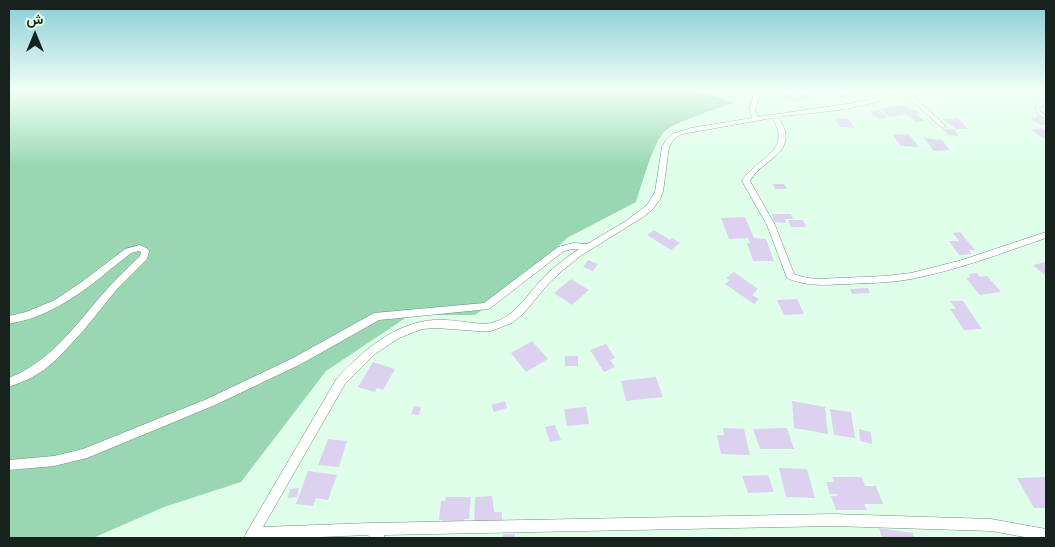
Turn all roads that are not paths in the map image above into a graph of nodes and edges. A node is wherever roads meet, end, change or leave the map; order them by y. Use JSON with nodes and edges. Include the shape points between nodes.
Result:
{"nodes":[{"id":1,"x":774,"y":116,"type":"edge"},
{"id":2,"x":771,"y":117,"type":"edge"},
{"id":3,"x":933,"y":117,"type":"edge"},
{"id":4,"x":756,"y":119,"type":"joint"},
{"id":5,"x":943,"y":126,"type":"dead end"},
{"id":6,"x":1046,"y":235,"type":"edge"},
{"id":7,"x":586,"y":247,"type":"junction"},
{"id":8,"x":9,"y":320,"type":"edge"},
{"id":9,"x":9,"y":383,"type":"edge"},
{"id":10,"x":9,"y":465,"type":"edge"},
{"id":11,"x":370,"y":529,"type":"junction"},
{"id":12,"x":1046,"y":535,"type":"edge"},
{"id":13,"x":251,"y":536,"type":"edge"},
{"id":14,"x":379,"y":538,"type":"edge"}],
"edges":[{"from":1,"to":6,"type":"street","via":[[783,138],[778,149],[746,181],[771,225],[790,276],[798,280],[910,276],[959,264]]},
{"from":2,"to":4,"type":"street"},
{"from":3,"to":5,"type":"street"},
{"from":4,"to":7,"type":"street","via":[[674,135],[666,144],[658,198],[651,207]]},
{"from":7,"to":10,"type":"street","via":[[562,249],[486,306],[377,316],[297,361],[211,402],[83,454],[54,461]]},
{"from":7,"to":13,"type":"street","via":[[542,284],[516,317],[481,328],[419,326],[390,338],[359,362],[342,381]]},
{"from":8,"to":9,"type":"street","via":[[52,307],[128,251],[140,248],[145,251],[144,257],[46,362]]},
{"from":11,"to":12,"type":"street","via":[[833,520],[991,525]]},
{"from":11,"to":13,"type":"street"},
{"from":11,"to":14,"type":"street"}]}
